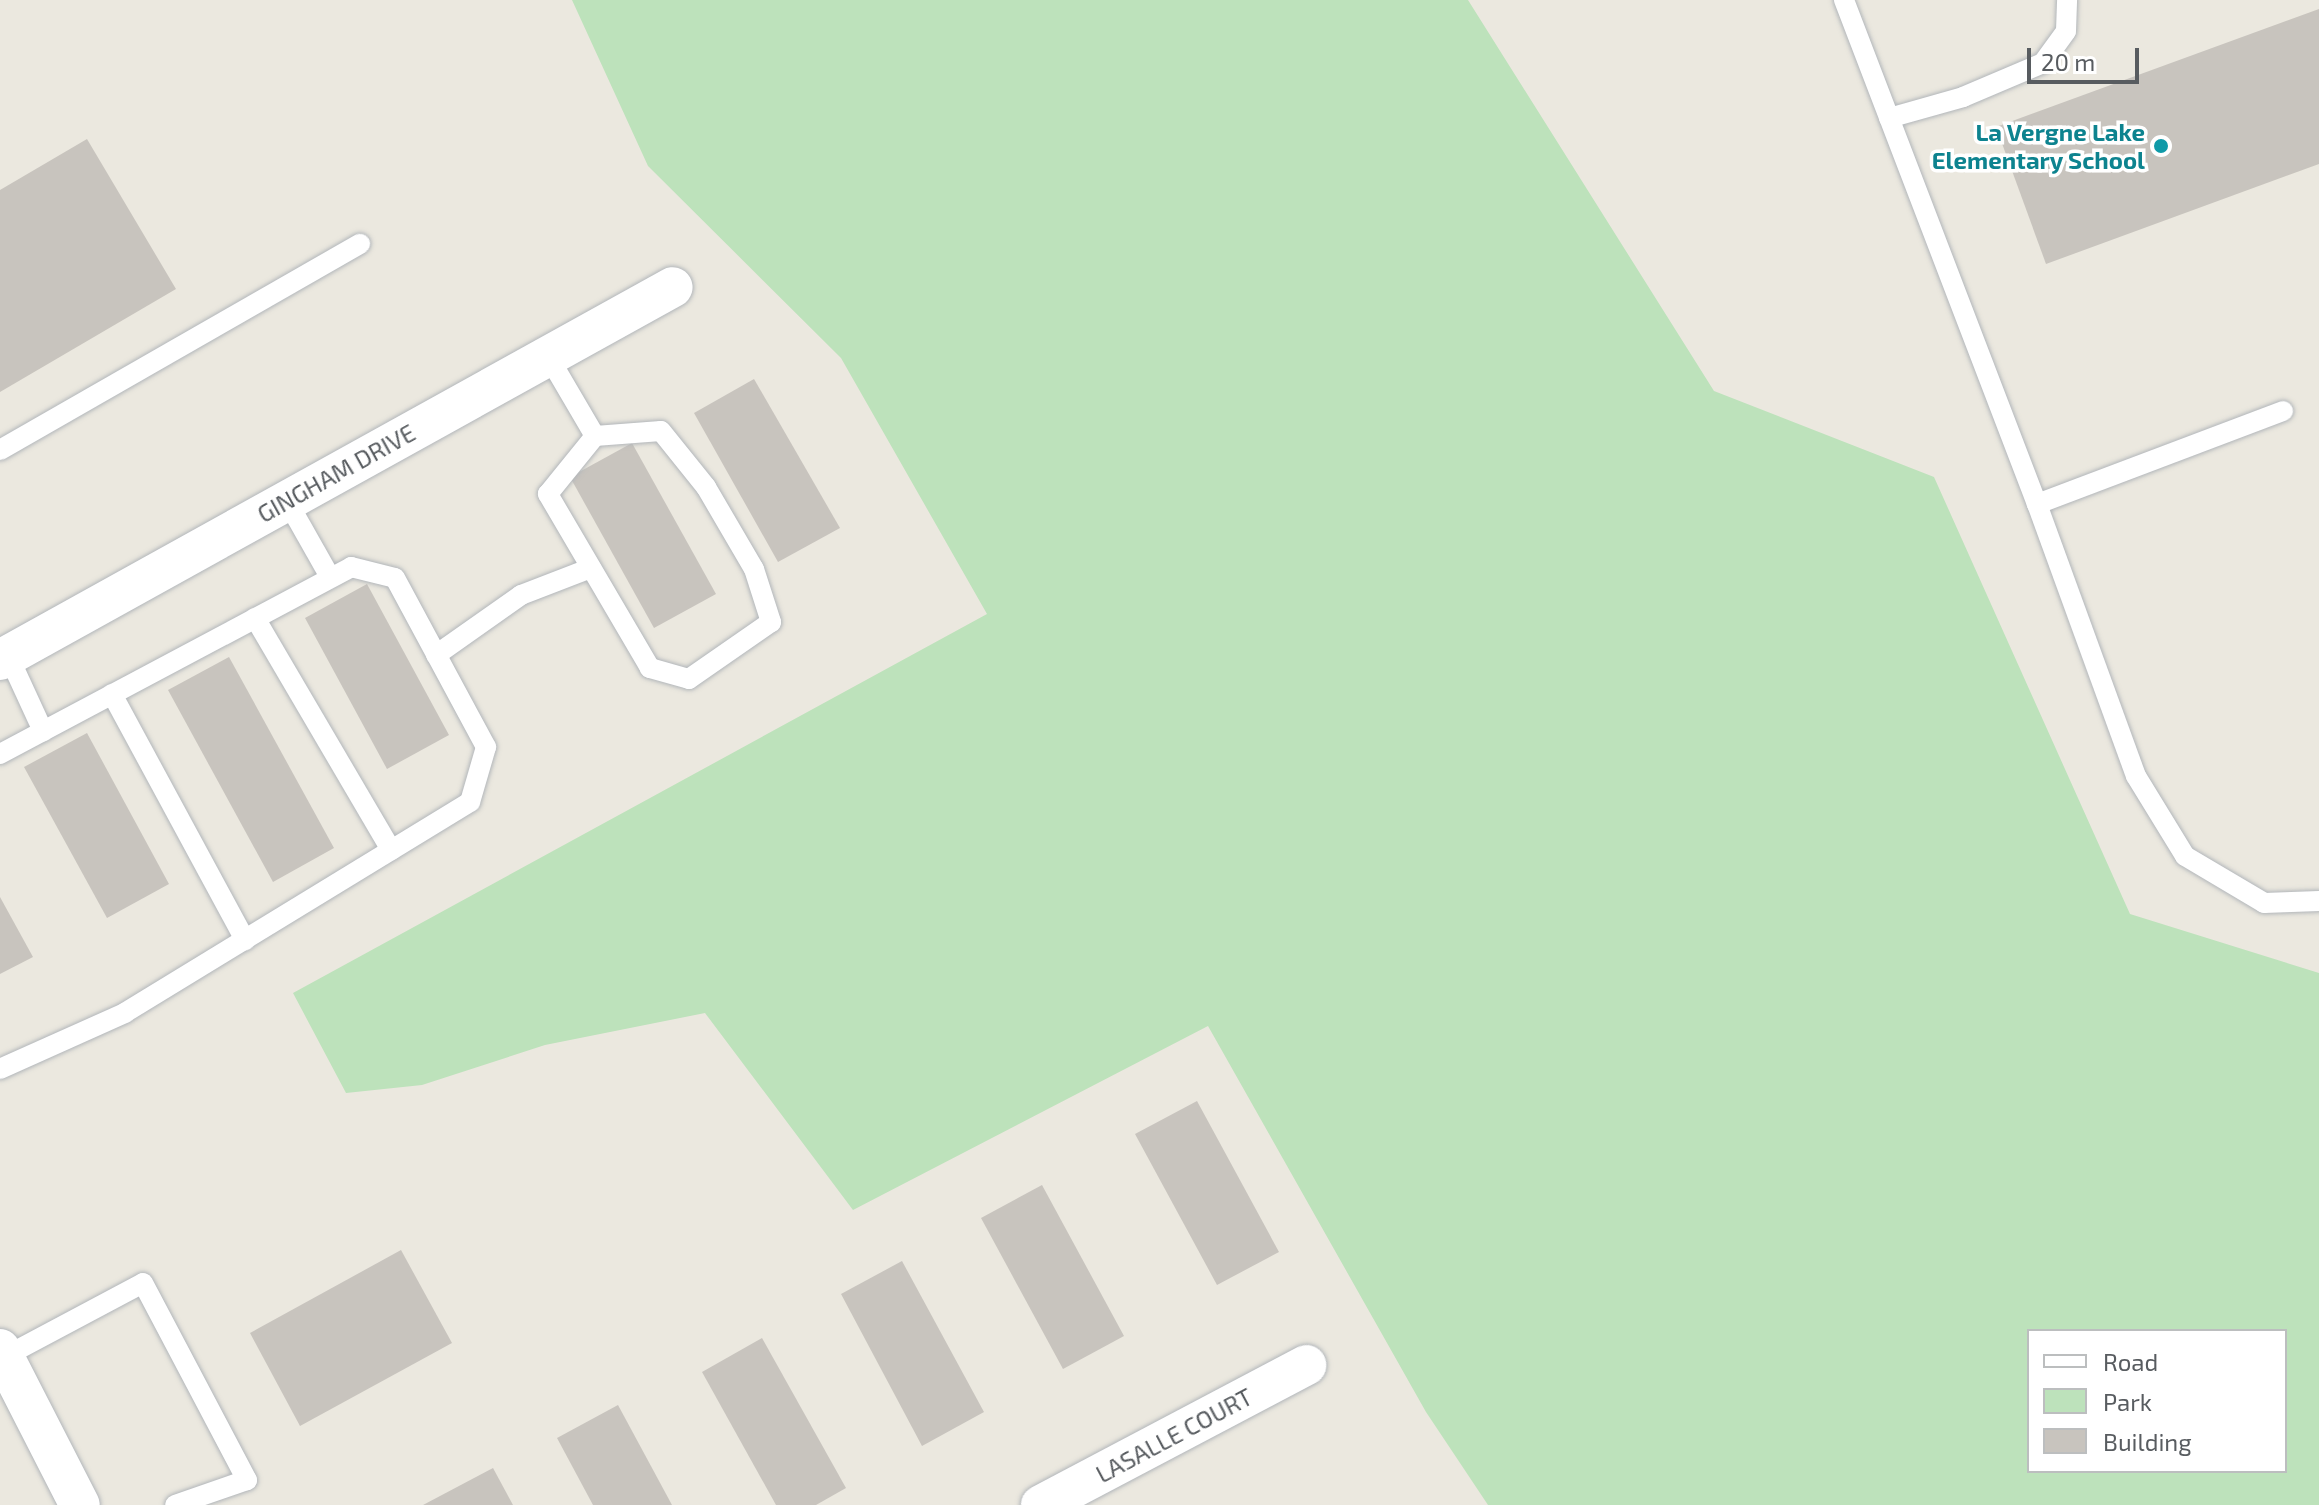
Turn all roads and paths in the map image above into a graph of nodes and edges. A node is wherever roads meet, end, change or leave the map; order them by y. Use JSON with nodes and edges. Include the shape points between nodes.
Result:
{"nodes":[{"id":1,"x":1844,"y":0,"type":"edge"},
{"id":2,"x":2067,"y":0,"type":"edge"},
{"id":3,"x":1889,"y":118,"type":"junction"},
{"id":4,"x":360,"y":244,"type":"dead end"},
{"id":5,"x":673,"y":287,"type":"dead end"},
{"id":6,"x":548,"y":356,"type":"junction"},
{"id":7,"x":2283,"y":411,"type":"dead end"},
{"id":8,"x":595,"y":436,"type":"junction"},
{"id":9,"x":0,"y":450,"type":"edge"},
{"id":10,"x":287,"y":501,"type":"junction"},
{"id":11,"x":2037,"y":504,"type":"junction"},
{"id":12,"x":591,"y":568,"type":"junction"},
{"id":13,"x":330,"y":577,"type":"junction"},
{"id":14,"x":255,"y":618,"type":"junction"},
{"id":15,"x":436,"y":655,"type":"junction"},
{"id":16,"x":4,"y":658,"type":"edge"},
{"id":17,"x":112,"y":694,"type":"junction"},
{"id":18,"x":43,"y":731,"type":"junction"},
{"id":19,"x":0,"y":754,"type":"edge"},
{"id":20,"x":391,"y":850,"type":"junction"},
{"id":21,"x":2319,"y":901,"type":"edge"},
{"id":22,"x":245,"y":940,"type":"junction"},
{"id":23,"x":0,"y":1069,"type":"edge"},
{"id":24,"x":2,"y":1353,"type":"edge"},
{"id":25,"x":1306,"y":1365,"type":"dead end"},
{"id":26,"x":80,"y":1505,"type":"edge"},
{"id":27,"x":175,"y":1505,"type":"edge"},
{"id":28,"x":1041,"y":1505,"type":"edge"}],
"edges":[{"from":1,"to":3,"type":"lane"},
{"from":2,"to":3,"type":"lane","via":[[2066,31],[2043,63],[1963,97]]},
{"from":3,"to":11,"type":"lane"},
{"from":4,"to":9,"type":"lane"},
{"from":5,"to":6,"type":"street","name":"GINGHAM DRIVE"},
{"from":6,"to":8,"type":"lane"},
{"from":6,"to":10,"type":"street","name":"GINGHAM DRIVE"},
{"from":7,"to":11,"type":"lane"},
{"from":8,"to":12,"type":"lane","via":[[548,494]]},
{"from":8,"to":12,"type":"lane","via":[[661,431],[706,487],[754,569],[771,622],[689,679],[650,668]]},
{"from":10,"to":13,"type":"lane"},
{"from":10,"to":16,"type":"street","name":"GINGHAM DRIVE"},
{"from":11,"to":21,"type":"lane","via":[[2136,776],[2185,856],[2264,903]]},
{"from":12,"to":15,"type":"lane","via":[[521,595]]},
{"from":13,"to":14,"type":"lane"},
{"from":13,"to":15,"type":"lane","via":[[351,567],[395,578]]},
{"from":14,"to":17,"type":"lane"},
{"from":14,"to":20,"type":"lane"},
{"from":15,"to":20,"type":"lane","via":[[486,747],[470,802]]},
{"from":16,"to":18,"type":"lane"},
{"from":17,"to":18,"type":"lane"},
{"from":17,"to":22,"type":"lane"},
{"from":18,"to":19,"type":"lane"},
{"from":20,"to":22,"type":"lane"},
{"from":22,"to":23,"type":"lane","via":[[125,1013]]},
{"from":24,"to":26,"type":"street"},
{"from":24,"to":27,"type":"lane","via":[[143,1283],[247,1480]]},
{"from":25,"to":28,"type":"street","name":"LASALLE COURT"}]}
